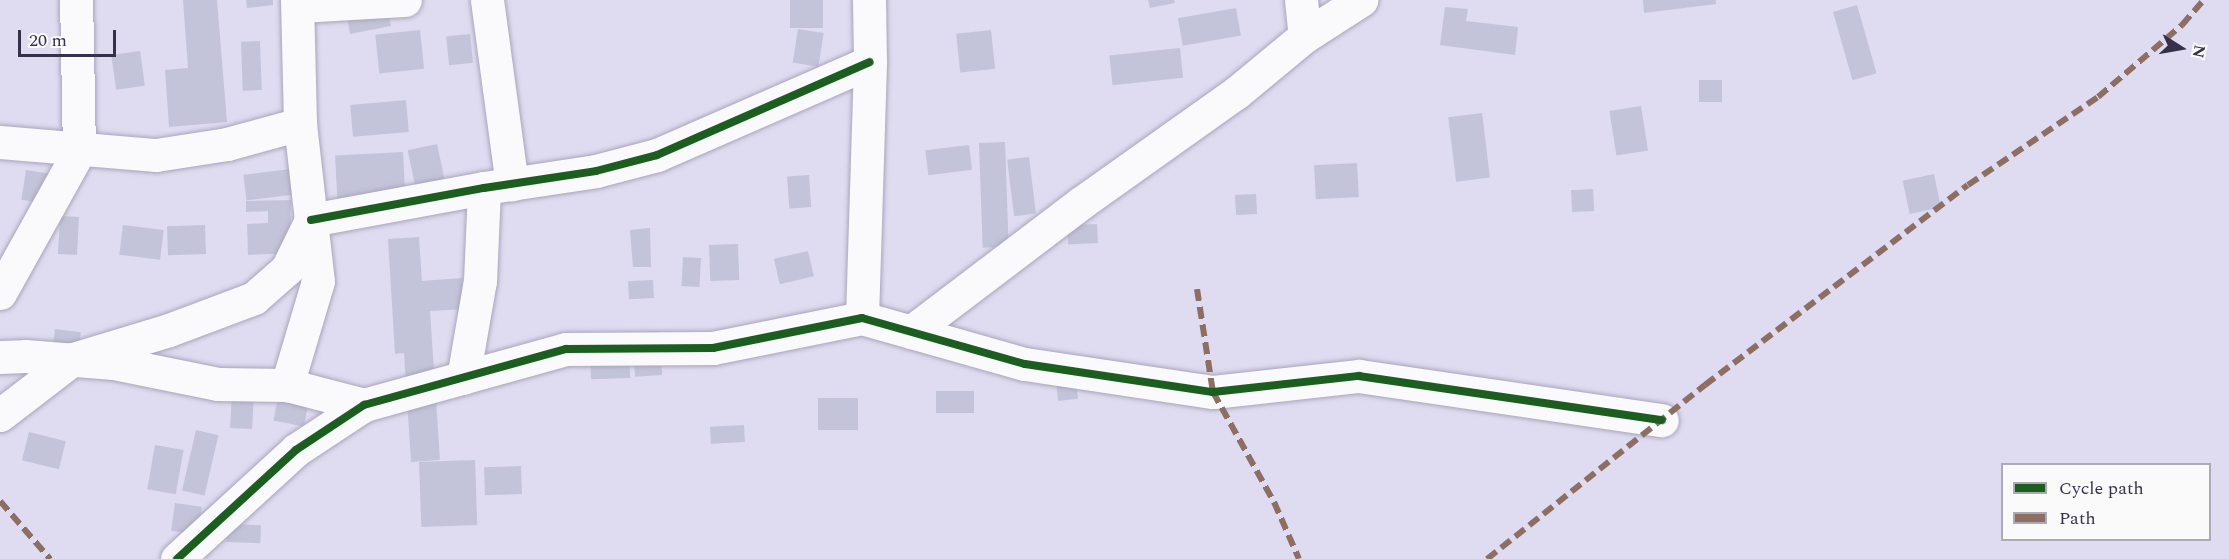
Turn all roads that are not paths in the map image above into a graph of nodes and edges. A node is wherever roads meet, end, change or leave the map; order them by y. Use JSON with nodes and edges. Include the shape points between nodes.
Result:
{"nodes":[{"id":1,"x":76,"y":0,"type":"edge"},
{"id":2,"x":405,"y":0,"type":"edge"},
{"id":3,"x":487,"y":0,"type":"edge"},
{"id":4,"x":868,"y":0,"type":"edge"},
{"id":5,"x":1301,"y":0,"type":"edge"},
{"id":6,"x":1361,"y":0,"type":"edge"},
{"id":7,"x":298,"y":3,"type":"edge"},
{"id":8,"x":1305,"y":36,"type":"junction"},
{"id":9,"x":870,"y":62,"type":"junction"},
{"id":10,"x":300,"y":124,"type":"junction"},
{"id":11,"x":0,"y":142,"type":"edge"},
{"id":12,"x":80,"y":151,"type":"junction"},
{"id":13,"x":498,"y":186,"type":"junction"},
{"id":14,"x":311,"y":220,"type":"junction"},
{"id":15,"x":0,"y":293,"type":"edge"},
{"id":16,"x":862,"y":318,"type":"junction"},
{"id":17,"x":911,"y":332,"type":"junction"},
{"id":18,"x":0,"y":357,"type":"edge"},
{"id":19,"x":73,"y":359,"type":"junction"},
{"id":20,"x":463,"y":378,"type":"junction"},
{"id":21,"x":287,"y":385,"type":"junction"},
{"id":22,"x":364,"y":405,"type":"junction"},
{"id":23,"x":0,"y":415,"type":"edge"},
{"id":24,"x":1662,"y":420,"type":"dead end"},
{"id":25,"x":177,"y":559,"type":"edge"}],
"edges":[{"from":1,"to":12,"type":"street"},
{"from":2,"to":7,"type":"street"},
{"from":3,"to":13,"type":"street"},
{"from":4,"to":9,"type":"street"},
{"from":5,"to":8,"type":"street"},
{"from":6,"to":8,"type":"street"},
{"from":7,"to":10,"type":"street"},
{"from":8,"to":17,"type":"street","via":[[1236,93],[1081,203]]},
{"from":9,"to":13,"type":"street","via":[[657,155],[596,171]]},
{"from":9,"to":16,"type":"street"},
{"from":10,"to":12,"type":"street","via":[[227,144],[156,155]]},
{"from":10,"to":14,"type":"street"},
{"from":11,"to":12,"type":"street"},
{"from":12,"to":15,"type":"street"},
{"from":13,"to":14,"type":"street"},
{"from":13,"to":20,"type":"street"},
{"from":14,"to":19,"type":"street","via":[[287,269],[254,298],[169,330]]},
{"from":14,"to":21,"type":"street","via":[[318,281]]},
{"from":16,"to":17,"type":"street"},
{"from":16,"to":20,"type":"street","via":[[713,348],[566,349]]},
{"from":17,"to":24,"type":"street","via":[[1025,364],[1214,392],[1359,376]]},
{"from":18,"to":19,"type":"street"},
{"from":19,"to":21,"type":"street","via":[[114,363],[218,384]]},
{"from":19,"to":23,"type":"street"},
{"from":20,"to":22,"type":"street"},
{"from":21,"to":22,"type":"street"},
{"from":22,"to":25,"type":"street","via":[[296,450]]}]}
